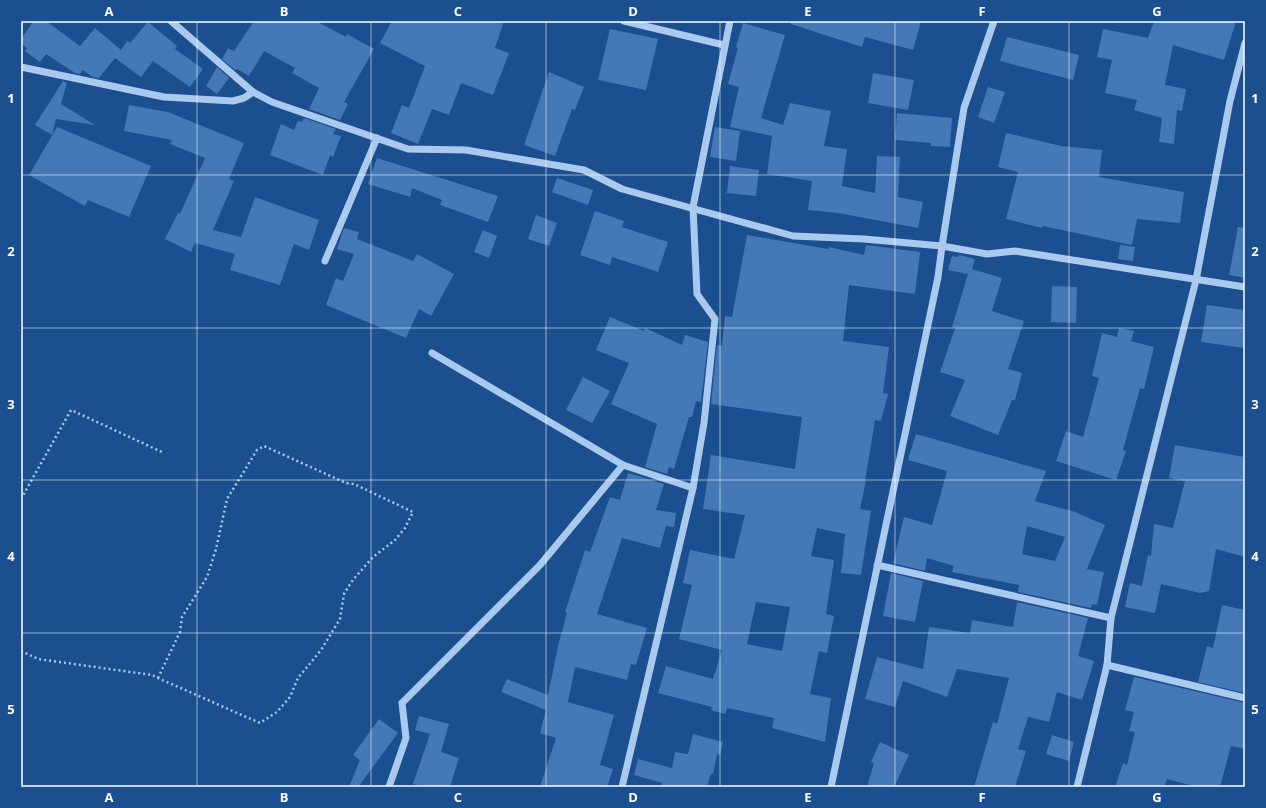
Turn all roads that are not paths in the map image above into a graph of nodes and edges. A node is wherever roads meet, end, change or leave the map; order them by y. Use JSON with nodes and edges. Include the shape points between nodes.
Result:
{"nodes":[{"id":1,"x":171,"y":21,"type":"edge"},
{"id":2,"x":624,"y":21,"type":"edge"},
{"id":3,"x":730,"y":21,"type":"edge"},
{"id":4,"x":994,"y":21,"type":"edge"},
{"id":5,"x":1245,"y":43,"type":"edge"},
{"id":6,"x":724,"y":45,"type":"junction"},
{"id":7,"x":21,"y":67,"type":"edge"},
{"id":8,"x":253,"y":92,"type":"junction"},
{"id":9,"x":377,"y":138,"type":"junction"},
{"id":10,"x":693,"y":207,"type":"junction"},
{"id":11,"x":942,"y":246,"type":"junction"},
{"id":12,"x":325,"y":261,"type":"dead end"},
{"id":13,"x":1196,"y":280,"type":"junction"},
{"id":14,"x":1245,"y":287,"type":"edge"},
{"id":15,"x":432,"y":353,"type":"dead end"},
{"id":16,"x":623,"y":465,"type":"junction"},
{"id":17,"x":693,"y":488,"type":"junction"},
{"id":18,"x":877,"y":564,"type":"junction"},
{"id":19,"x":1112,"y":618,"type":"junction"},
{"id":20,"x":1107,"y":665,"type":"junction"},
{"id":21,"x":1245,"y":698,"type":"edge"},
{"id":22,"x":389,"y":787,"type":"edge"},
{"id":23,"x":622,"y":787,"type":"edge"},
{"id":24,"x":831,"y":787,"type":"edge"},
{"id":25,"x":1077,"y":787,"type":"edge"}],
"edges":[{"from":1,"to":8,"type":"street"},
{"from":2,"to":6,"type":"street"},
{"from":3,"to":6,"type":"street"},
{"from":4,"to":11,"type":"street","via":[[964,108]]},
{"from":5,"to":13,"type":"street","via":[[1230,101]]},
{"from":6,"to":10,"type":"street"},
{"from":7,"to":8,"type":"street","via":[[164,97],[233,101]]},
{"from":8,"to":9,"type":"street","via":[[272,102]]},
{"from":9,"to":10,"type":"street","via":[[408,149],[466,150],[584,170],[622,189]]},
{"from":9,"to":12,"type":"street"},
{"from":10,"to":11,"type":"street","via":[[793,236]]},
{"from":10,"to":17,"type":"street","via":[[697,294],[715,319],[704,423]]},
{"from":11,"to":13,"type":"street","via":[[987,254],[1015,251]]},
{"from":11,"to":18,"type":"street","via":[[938,277]]},
{"from":13,"to":14,"type":"street"},
{"from":13,"to":19,"type":"street"},
{"from":15,"to":16,"type":"street"},
{"from":16,"to":17,"type":"street"},
{"from":16,"to":22,"type":"street","via":[[540,565],[402,703],[406,738]]},
{"from":17,"to":23,"type":"street"},
{"from":18,"to":19,"type":"street"},
{"from":18,"to":24,"type":"street"},
{"from":19,"to":20,"type":"street"},
{"from":20,"to":21,"type":"street"},
{"from":20,"to":25,"type":"street"}]}
